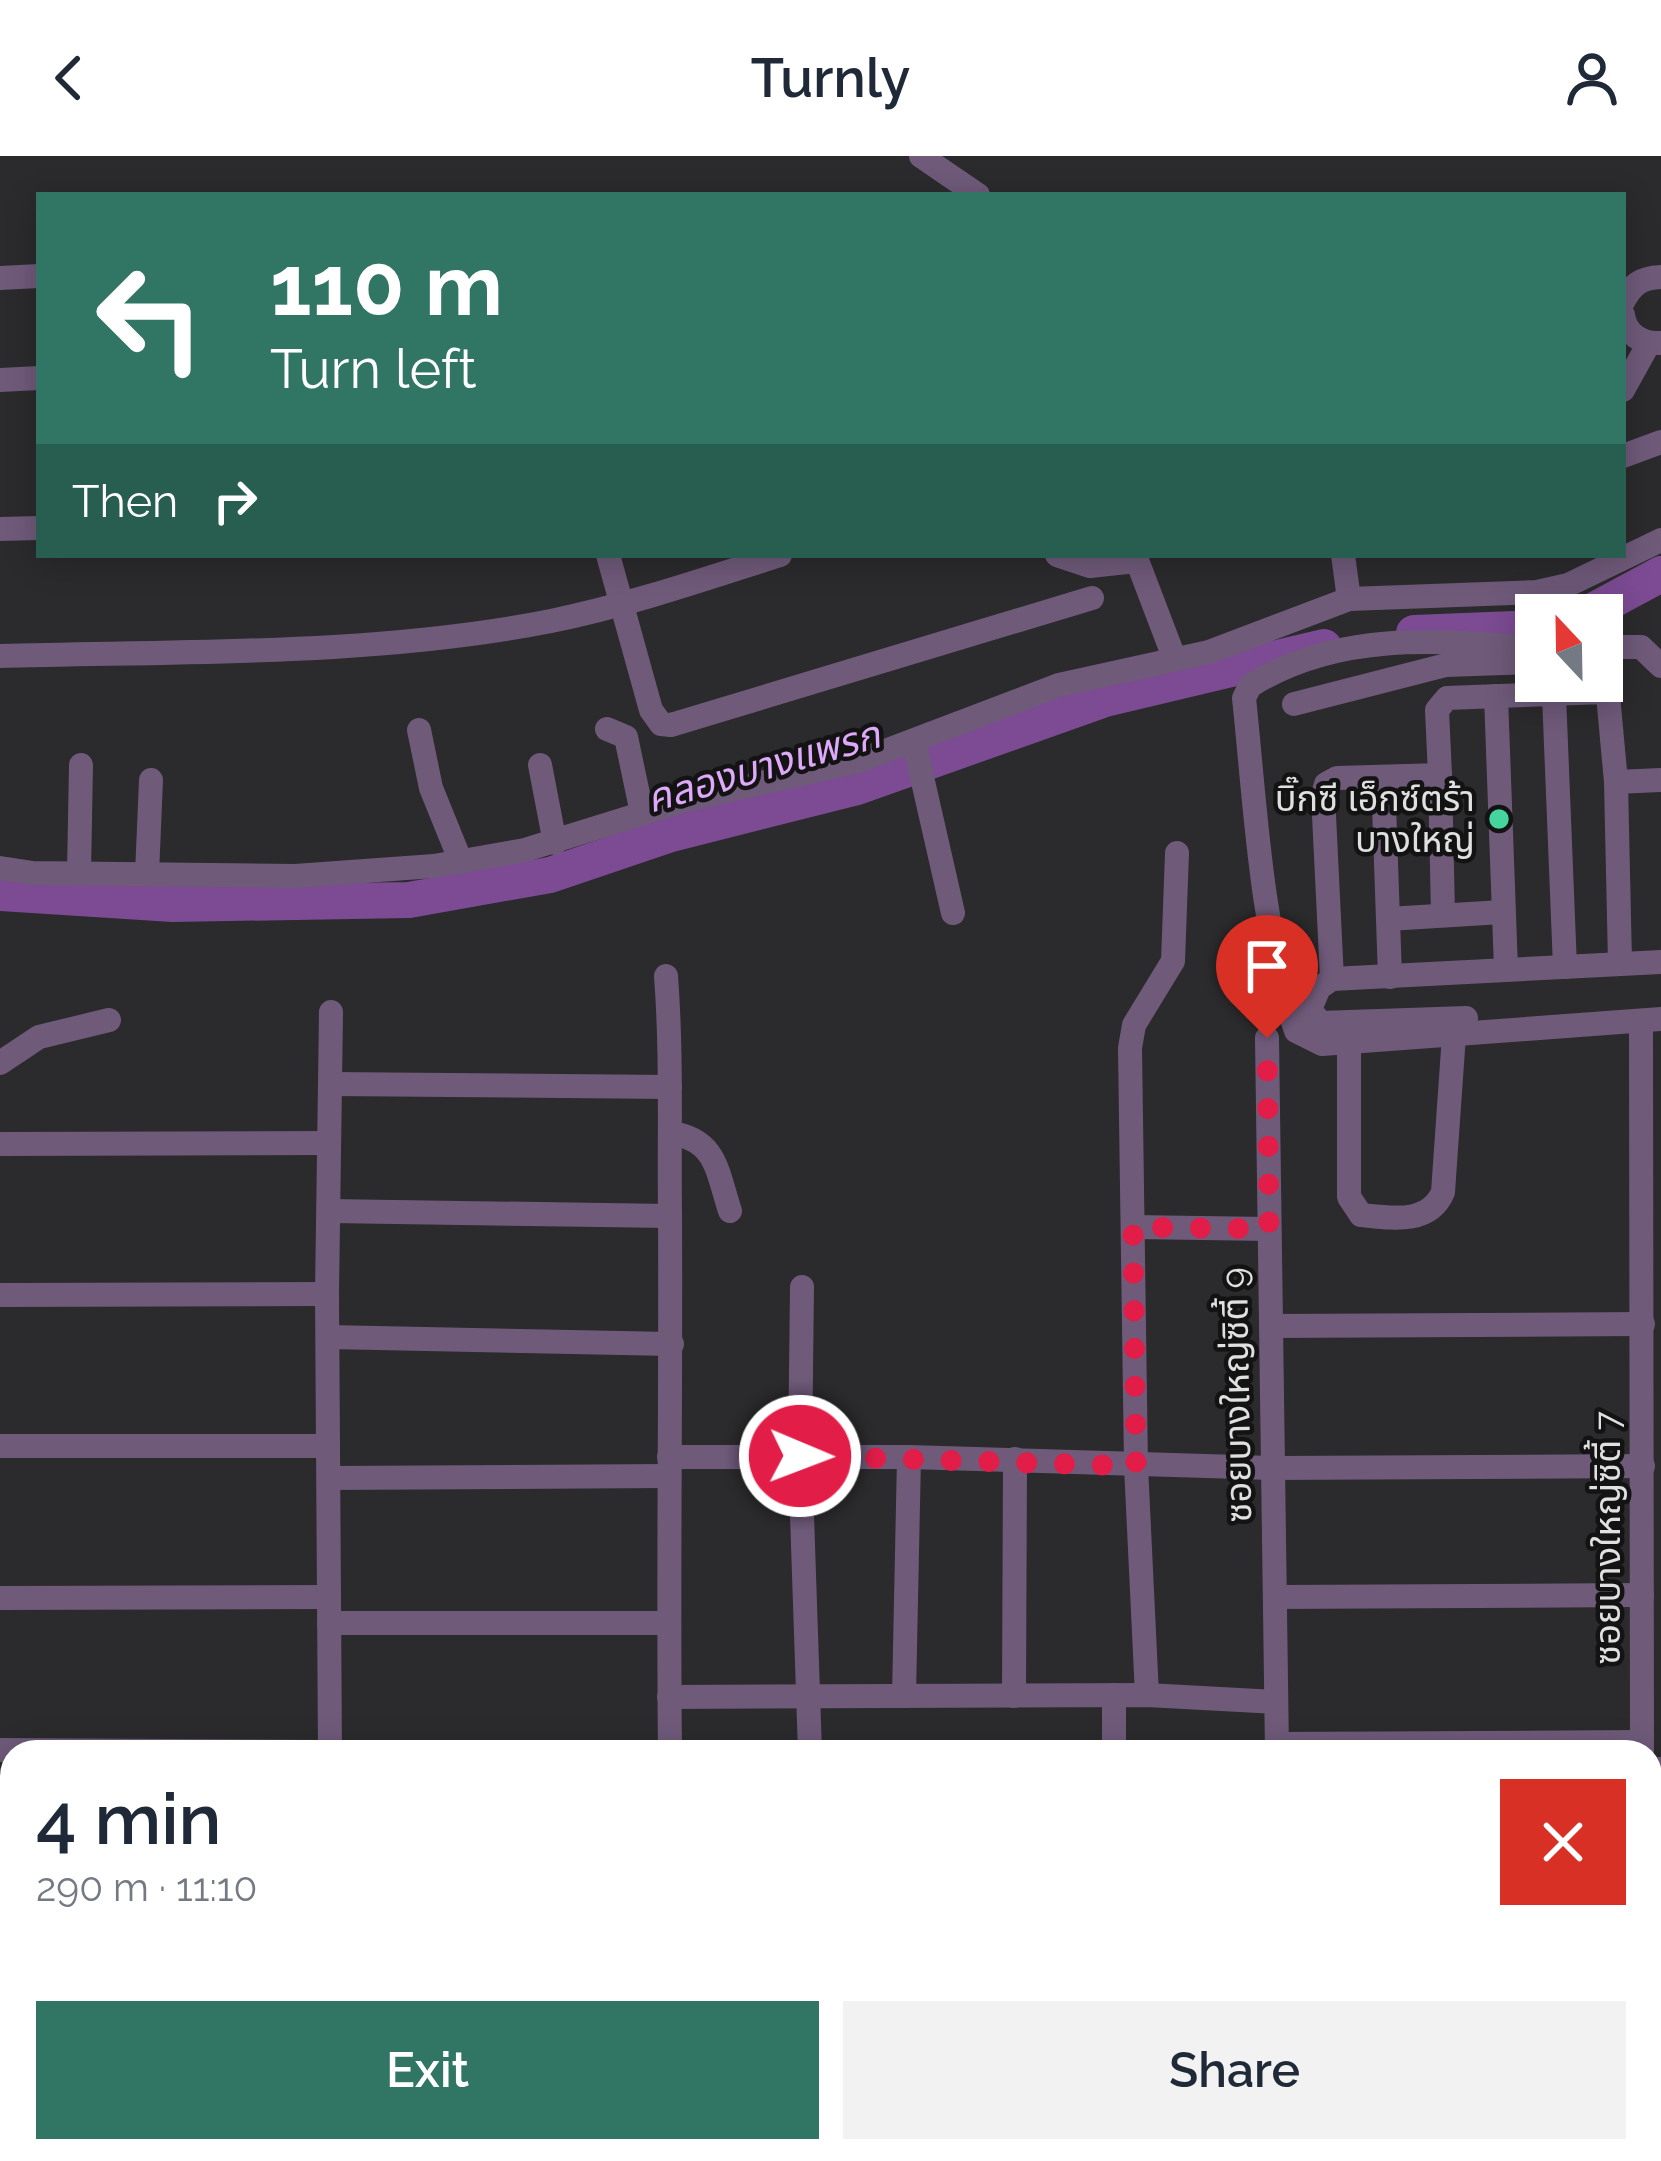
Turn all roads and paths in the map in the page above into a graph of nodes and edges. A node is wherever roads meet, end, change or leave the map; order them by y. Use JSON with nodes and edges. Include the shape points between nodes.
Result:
{"nodes":[{"id":1,"x":921,"y":156,"type":"edge"},
{"id":2,"x":974,"y":192,"type":"edge"},
{"id":3,"x":36,"y":276,"type":"edge"},
{"id":4,"x":1661,"y":277,"type":"edge"},
{"id":5,"x":0,"y":278,"type":"edge"},
{"id":6,"x":1626,"y":296,"type":"edge"},
{"id":7,"x":1626,"y":328,"type":"edge"},
{"id":8,"x":1655,"y":343,"type":"edge"},
{"id":9,"x":36,"y":378,"type":"edge"},
{"id":10,"x":0,"y":380,"type":"edge"},
{"id":11,"x":1626,"y":386,"type":"edge"},
{"id":12,"x":1661,"y":442,"type":"edge"},
{"id":13,"x":1626,"y":455,"type":"edge"},
{"id":14,"x":36,"y":528,"type":"edge"},
{"id":15,"x":0,"y":529,"type":"edge"},
{"id":16,"x":1661,"y":540,"type":"edge"},
{"id":17,"x":1626,"y":557,"type":"edge"},
{"id":18,"x":609,"y":558,"type":"edge"},
{"id":19,"x":771,"y":558,"type":"edge"},
{"id":20,"x":1066,"y":558,"type":"edge"},
{"id":21,"x":1136,"y":558,"type":"edge"},
{"id":22,"x":1342,"y":558,"type":"edge"},
{"id":23,"x":1625,"y":558,"type":"edge"},
{"id":24,"x":1092,"y":598,"type":"dead end"},
{"id":25,"x":1349,"y":599,"type":"junction"},
{"id":26,"x":622,"y":604,"type":"junction"},
{"id":27,"x":1515,"y":646,"type":"edge"},
{"id":28,"x":1623,"y":647,"type":"edge"},
{"id":29,"x":0,"y":656,"type":"edge"},
{"id":30,"x":1175,"y":660,"type":"junction"},
{"id":31,"x":1515,"y":663,"type":"edge"},
{"id":32,"x":1661,"y":666,"type":"edge"},
{"id":33,"x":1496,"y":696,"type":"junction"},
{"id":34,"x":1515,"y":696,"type":"edge"},
{"id":35,"x":1554,"y":702,"type":"edge"},
{"id":36,"x":1609,"y":702,"type":"edge"},
{"id":37,"x":1294,"y":704,"type":"dead end"},
{"id":38,"x":607,"y":728,"type":"dead end"},
{"id":39,"x":419,"y":730,"type":"dead end"},
{"id":40,"x":915,"y":748,"type":"junction"},
{"id":41,"x":81,"y":765,"type":"dead end"},
{"id":42,"x":540,"y":765,"type":"dead end"},
{"id":43,"x":1440,"y":776,"type":"junction"},
{"id":44,"x":1383,"y":777,"type":"junction"},
{"id":45,"x":151,"y":780,"type":"dead end"},
{"id":46,"x":1661,"y":780,"type":"edge"},
{"id":47,"x":1616,"y":782,"type":"junction"},
{"id":48,"x":641,"y":814,"type":"junction"},
{"id":49,"x":554,"y":843,"type":"junction"},
{"id":50,"x":1177,"y":853,"type":"dead end"},
{"id":51,"x":461,"y":862,"type":"junction"},
{"id":52,"x":0,"y":868,"type":"edge"},
{"id":53,"x":79,"y":874,"type":"junction"},
{"id":54,"x":147,"y":874,"type":"junction"},
{"id":55,"x":1502,"y":912,"type":"junction"},
{"id":56,"x":952,"y":913,"type":"dead end"},
{"id":57,"x":1443,"y":915,"type":"junction"},
{"id":58,"x":1388,"y":920,"type":"junction"},
{"id":59,"x":1661,"y":962,"type":"edge"},
{"id":60,"x":1619,"y":963,"type":"junction"},
{"id":61,"x":1565,"y":967,"type":"junction"},
{"id":62,"x":1506,"y":969,"type":"junction"},
{"id":63,"x":666,"y":976,"type":"dead end"},
{"id":64,"x":1390,"y":977,"type":"junction"},
{"id":65,"x":1332,"y":979,"type":"junction"},
{"id":66,"x":331,"y":1012,"type":"dead end"},
{"id":67,"x":109,"y":1020,"type":"dead end"},
{"id":68,"x":1641,"y":1022,"type":"edge"},
{"id":69,"x":1454,"y":1035,"type":"junction"},
{"id":70,"x":1267,"y":1038,"type":"dead end"},
{"id":71,"x":1349,"y":1042,"type":"junction"},
{"id":72,"x":0,"y":1063,"type":"edge"},
{"id":73,"x":330,"y":1084,"type":"junction"},
{"id":74,"x":670,"y":1087,"type":"junction"},
{"id":75,"x":670,"y":1133,"type":"junction"},
{"id":76,"x":329,"y":1143,"type":"junction"},
{"id":77,"x":0,"y":1144,"type":"edge"},
{"id":78,"x":329,"y":1210,"type":"junction"},
{"id":79,"x":730,"y":1211,"type":"dead end"},
{"id":80,"x":670,"y":1216,"type":"junction"},
{"id":81,"x":1133,"y":1227,"type":"junction"},
{"id":82,"x":1269,"y":1229,"type":"junction"},
{"id":83,"x":1652,"y":1270,"type":"edge"},
{"id":84,"x":802,"y":1287,"type":"dead end"},
{"id":85,"x":327,"y":1294,"type":"junction"},
{"id":86,"x":0,"y":1295,"type":"edge"},
{"id":87,"x":1643,"y":1324,"type":"junction"},
{"id":88,"x":1271,"y":1326,"type":"junction"},
{"id":89,"x":328,"y":1337,"type":"junction"},
{"id":90,"x":672,"y":1344,"type":"junction"},
{"id":91,"x":1652,"y":1414,"type":"edge"},
{"id":92,"x":0,"y":1446,"type":"edge"},
{"id":93,"x":328,"y":1446,"type":"junction"},
{"id":94,"x":800,"y":1456,"type":"junction"},
{"id":95,"x":909,"y":1457,"type":"junction"},
{"id":96,"x":1015,"y":1459,"type":"junction"},
{"id":97,"x":669,"y":1466,"type":"junction"},
{"id":98,"x":1136,"y":1466,"type":"junction"},
{"id":99,"x":1643,"y":1466,"type":"junction"},
{"id":100,"x":1273,"y":1468,"type":"junction"},
{"id":101,"x":329,"y":1478,"type":"junction"},
{"id":102,"x":1642,"y":1595,"type":"junction"},
{"id":103,"x":1275,"y":1597,"type":"junction"},
{"id":104,"x":0,"y":1598,"type":"edge"},
{"id":105,"x":328,"y":1610,"type":"junction"},
{"id":106,"x":669,"y":1623,"type":"junction"},
{"id":107,"x":1114,"y":1695,"type":"junction"},
{"id":108,"x":1147,"y":1695,"type":"junction"},
{"id":109,"x":904,"y":1696,"type":"junction"},
{"id":110,"x":1013,"y":1696,"type":"junction"},
{"id":111,"x":669,"y":1697,"type":"junction"},
{"id":112,"x":809,"y":1698,"type":"junction"},
{"id":113,"x":1276,"y":1702,"type":"junction"},
{"id":114,"x":330,"y":1740,"type":"edge"},
{"id":115,"x":670,"y":1740,"type":"edge"},
{"id":116,"x":810,"y":1740,"type":"edge"},
{"id":117,"x":1114,"y":1740,"type":"edge"},
{"id":118,"x":1277,"y":1740,"type":"edge"},
{"id":119,"x":1642,"y":1740,"type":"edge"}],
"edges":[{"from":1,"to":2,"type":"street"},
{"from":3,"to":5,"type":"street"},
{"from":4,"to":6,"type":"street","via":[[1645,278]]},
{"from":7,"to":8,"type":"street"},
{"from":8,"to":11,"type":"street"},
{"from":9,"to":10,"type":"street"},
{"from":12,"to":13,"type":"street"},
{"from":14,"to":15,"type":"street"},
{"from":16,"to":17,"type":"street"},
{"from":18,"to":26,"type":"street"},
{"from":19,"to":26,"type":"street"},
{"from":20,"to":21,"type":"street","via":[[1090,566]]},
{"from":21,"to":30,"type":"street"},
{"from":22,"to":25,"type":"street"},
{"from":23,"to":25,"type":"street","via":[[1537,592]]},
{"from":24,"to":26,"type":"street","via":[[671,725],[651,710]]},
{"from":25,"to":30,"type":"street"},
{"from":26,"to":29,"type":"street","via":[[470,634]]},
{"from":27,"to":71,"type":"street","via":[[1391,641],[1328,652],[1266,676],[1244,698],[1266,920],[1281,986],[1297,1031],[1322,1044]]},
{"from":28,"to":32,"type":"street","via":[[1641,647]]},
{"from":30,"to":40,"type":"street","via":[[1059,686]]},
{"from":31,"to":37,"type":"street","via":[[1446,665]]},
{"from":33,"to":34,"type":"street"},
{"from":33,"to":43,"type":"street","via":[[1439,703]]},
{"from":33,"to":55,"type":"street"},
{"from":35,"to":61,"type":"street"},
{"from":36,"to":47,"type":"street"},
{"from":38,"to":48,"type":"street","via":[[631,748]]},
{"from":39,"to":51,"type":"street","via":[[430,788]]},
{"from":40,"to":48,"type":"street"},
{"from":40,"to":56,"type":"street"},
{"from":41,"to":53,"type":"street"},
{"from":42,"to":49,"type":"street"},
{"from":43,"to":44,"type":"street"},
{"from":43,"to":57,"type":"street"},
{"from":44,"to":58,"type":"street"},
{"from":44,"to":65,"type":"street","via":[[1337,778],[1323,795]]},
{"from":45,"to":54,"type":"street"},
{"from":46,"to":47,"type":"street"},
{"from":47,"to":60,"type":"street"},
{"from":48,"to":49,"type":"street"},
{"from":49,"to":51,"type":"street"},
{"from":50,"to":81,"type":"street","via":[[1173,961],[1134,1025],[1130,1048]]},
{"from":51,"to":54,"type":"street","via":[[295,876]]},
{"from":52,"to":53,"type":"street"},
{"from":53,"to":54,"type":"street"},
{"from":55,"to":57,"type":"street"},
{"from":55,"to":62,"type":"street"},
{"from":57,"to":58,"type":"street"},
{"from":58,"to":64,"type":"street"},
{"from":59,"to":60,"type":"street"},
{"from":60,"to":61,"type":"street"},
{"from":61,"to":62,"type":"street"},
{"from":62,"to":64,"type":"street"},
{"from":63,"to":74,"type":"street"},
{"from":64,"to":65,"type":"street"},
{"from":65,"to":68,"type":"street","via":[[1310,1010],[1320,1023],[1596,1014]]},
{"from":66,"to":73,"type":"street"},
{"from":67,"to":72,"type":"street","via":[[39,1037]]},
{"from":68,"to":69,"type":"street"},
{"from":68,"to":83,"type":"street","name":"ซอยบางใหญ่ซิตี้ 7"},
{"from":69,"to":71,"type":"street"},
{"from":69,"to":71,"type":"street","via":[[1443,1192],[1427,1213],[1396,1218],[1360,1215],[1349,1197]]},
{"from":70,"to":82,"type":"street","name":"ซอยบางใหญ่ซิตี้ 9"},
{"from":73,"to":74,"type":"street"},
{"from":73,"to":76,"type":"street"},
{"from":74,"to":75,"type":"street"},
{"from":75,"to":79,"type":"street","via":[[693,1136],[710,1153]]},
{"from":75,"to":80,"type":"street"},
{"from":76,"to":77,"type":"street"},
{"from":76,"to":78,"type":"street"},
{"from":78,"to":80,"type":"street"},
{"from":78,"to":85,"type":"street"},
{"from":80,"to":90,"type":"street"},
{"from":81,"to":82,"type":"street"},
{"from":81,"to":98,"type":"street"},
{"from":82,"to":88,"type":"street","name":"ซอยบางใหญ่ซิตี้ 9"},
{"from":83,"to":87,"type":"street","name":"ซอยบางใหญ่ซิตี้ 7"},
{"from":84,"to":94,"type":"street"},
{"from":85,"to":86,"type":"street"},
{"from":85,"to":89,"type":"street"},
{"from":87,"to":88,"type":"street"},
{"from":87,"to":91,"type":"street","name":"ซอยบางใหญ่ซิตี้ 7"},
{"from":88,"to":100,"type":"street","name":"ซอยบางใหญ่ซิตี้ 9"},
{"from":89,"to":90,"type":"street"},
{"from":89,"to":93,"type":"street"},
{"from":90,"to":97,"type":"street"},
{"from":91,"to":99,"type":"street","name":"ซอยบางใหญ่ซิตี้ 7"},
{"from":92,"to":93,"type":"street"},
{"from":93,"to":101,"type":"street"},
{"from":94,"to":95,"type":"street"},
{"from":94,"to":97,"type":"street"},
{"from":94,"to":112,"type":"street"},
{"from":95,"to":96,"type":"street"},
{"from":95,"to":109,"type":"street"},
{"from":96,"to":98,"type":"street"},
{"from":96,"to":110,"type":"street"},
{"from":97,"to":101,"type":"street"},
{"from":97,"to":106,"type":"street"},
{"from":98,"to":100,"type":"street"},
{"from":98,"to":108,"type":"street"},
{"from":99,"to":100,"type":"street"},
{"from":99,"to":102,"type":"street","name":"ซอยบางใหญ่ซิตี้ 7"},
{"from":100,"to":103,"type":"street","name":"ซอยบางใหญ่ซิตี้ 9"},
{"from":101,"to":105,"type":"street"},
{"from":102,"to":103,"type":"street"},
{"from":102,"to":119,"type":"street","name":"ซอยบางใหญ่ซิตี้ 7"},
{"from":103,"to":113,"type":"street","name":"ซอยบางใหญ่ซิตี้ 9"},
{"from":104,"to":105,"type":"street"},
{"from":105,"to":106,"type":"street"},
{"from":105,"to":114,"type":"street"},
{"from":106,"to":111,"type":"street"},
{"from":107,"to":108,"type":"street"},
{"from":107,"to":110,"type":"street"},
{"from":107,"to":117,"type":"street"},
{"from":108,"to":113,"type":"street"},
{"from":109,"to":110,"type":"street"},
{"from":109,"to":112,"type":"street"},
{"from":111,"to":112,"type":"street"},
{"from":111,"to":115,"type":"street"},
{"from":112,"to":116,"type":"street"},
{"from":113,"to":118,"type":"street","name":"ซอยบางใหญ่ซิตี้ 9"}]}
